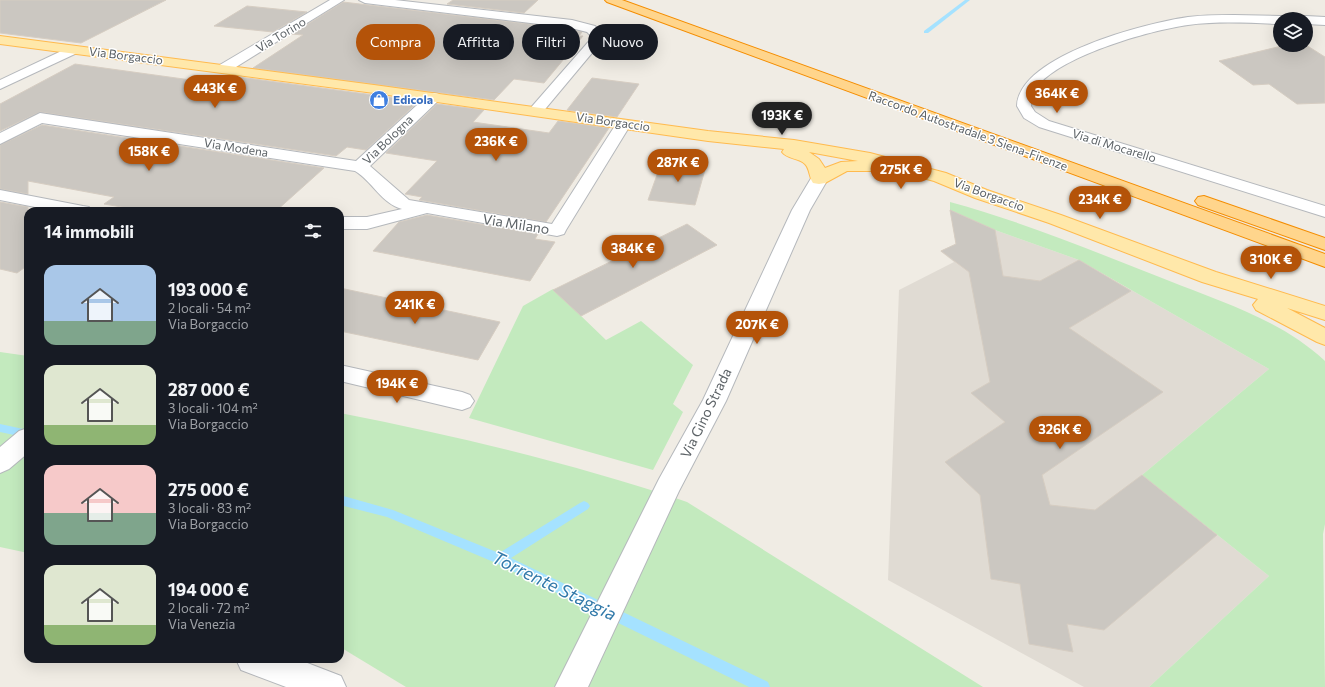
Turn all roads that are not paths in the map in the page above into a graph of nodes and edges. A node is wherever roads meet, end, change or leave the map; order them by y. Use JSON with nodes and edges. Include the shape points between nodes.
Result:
{"nodes":[{"id":1,"x":338,"y":0,"type":"edge"},
{"id":2,"x":365,"y":0,"type":"edge"},
{"id":3,"x":611,"y":0,"type":"edge"},
{"id":4,"x":639,"y":0,"type":"edge"},
{"id":5,"x":1273,"y":20,"type":"edge"},
{"id":6,"x":1313,"y":20,"type":"edge"},
{"id":7,"x":1325,"y":21,"type":"edge"},
{"id":8,"x":0,"y":40,"type":"edge"},
{"id":9,"x":72,"y":50,"type":"junction"},
{"id":10,"x":223,"y":69,"type":"junction"},
{"id":11,"x":0,"y":85,"type":"edge"},
{"id":12,"x":434,"y":97,"type":"junction"},
{"id":13,"x":536,"y":111,"type":"junction"},
{"id":14,"x":623,"y":124,"type":"junction"},
{"id":15,"x":708,"y":136,"type":"junction"},
{"id":16,"x":0,"y":139,"type":"edge"},
{"id":17,"x":360,"y":167,"type":"junction"},
{"id":18,"x":819,"y":179,"type":"junction"},
{"id":19,"x":981,"y":194,"type":"junction"},
{"id":20,"x":0,"y":195,"type":"edge"},
{"id":21,"x":62,"y":207,"type":"edge"},
{"id":22,"x":423,"y":208,"type":"junction"},
{"id":23,"x":1325,"y":212,"type":"edge"},
{"id":24,"x":344,"y":223,"type":"edge"},
{"id":25,"x":1325,"y":244,"type":"edge"},
{"id":26,"x":1325,"y":261,"type":"edge"},
{"id":27,"x":1209,"y":277,"type":"junction"},
{"id":28,"x":1325,"y":313,"type":"edge"},
{"id":29,"x":1325,"y":337,"type":"edge"},
{"id":30,"x":344,"y":374,"type":"edge"},
{"id":31,"x":462,"y":401,"type":"dead end"},
{"id":32,"x":24,"y":441,"type":"edge"},
{"id":33,"x":0,"y":462,"type":"edge"},
{"id":34,"x":263,"y":663,"type":"edge"},
{"id":35,"x":330,"y":687,"type":"edge"},
{"id":36,"x":570,"y":687,"type":"edge"}],
"edges":[{"from":1,"to":10,"type":"street","name":"Via Torino"},
{"from":2,"to":13,"type":"street","via":[[579,25],[596,32],[596,41]]},
{"from":3,"to":26,"type":"highway","name":"Raccordo Autostradale 3 Siena-Firenze"},
{"from":4,"to":25,"type":"highway","name":"Raccordo Autostradale 3 Siena-Firenze"},
{"from":5,"to":23,"type":"street","name":"Via di Mocarello","via":[[1228,18],[1189,21],[1150,29],[1110,42],[1057,64],[1040,76],[1027,90],[1024,106],[1029,115],[1044,124]]},
{"from":6,"to":7,"type":"street"},
{"from":8,"to":9,"type":"main road","name":"Via Borgaccio"},
{"from":9,"to":10,"type":"main road","name":"Via Borgaccio"},
{"from":9,"to":11,"type":"street"},
{"from":10,"to":12,"type":"main road","name":"Via Borgaccio"},
{"from":12,"to":13,"type":"main road","name":"Via Borgaccio"},
{"from":12,"to":17,"type":"street","name":"Via Bologna"},
{"from":13,"to":14,"type":"main road","name":"Via Borgaccio"},
{"from":14,"to":15,"type":"main road","name":"Via Borgaccio"},
{"from":14,"to":22,"type":"street","name":"Via Milano","via":[[557,230]]},
{"from":15,"to":18,"type":"main road","via":[[804,156],[817,167]]},
{"from":15,"to":19,"type":"main road","name":"Via Borgaccio","via":[[813,148],[884,161],[940,177]]},
{"from":16,"to":17,"type":"street","name":"Via Modena","via":[[40,118]]},
{"from":17,"to":22,"type":"street","via":[[374,176],[395,199],[404,204]]},
{"from":18,"to":19,"type":"main road","via":[[835,168],[855,165]]},
{"from":18,"to":36,"type":"street","name":"Via Gino Strada","via":[[801,210],[714,401]]},
{"from":19,"to":27,"type":"main road","name":"Via Borgaccio"},
{"from":20,"to":21,"type":"street"},
{"from":22,"to":24,"type":"street","via":[[367,223]]},
{"from":27,"to":28,"type":"main road","name":"Via Borgaccio"},
{"from":27,"to":29,"type":"main road","name":"Via Borgaccio"},
{"from":30,"to":31,"type":"street"},
{"from":32,"to":33,"type":"street"},
{"from":34,"to":35,"type":"street"}]}
